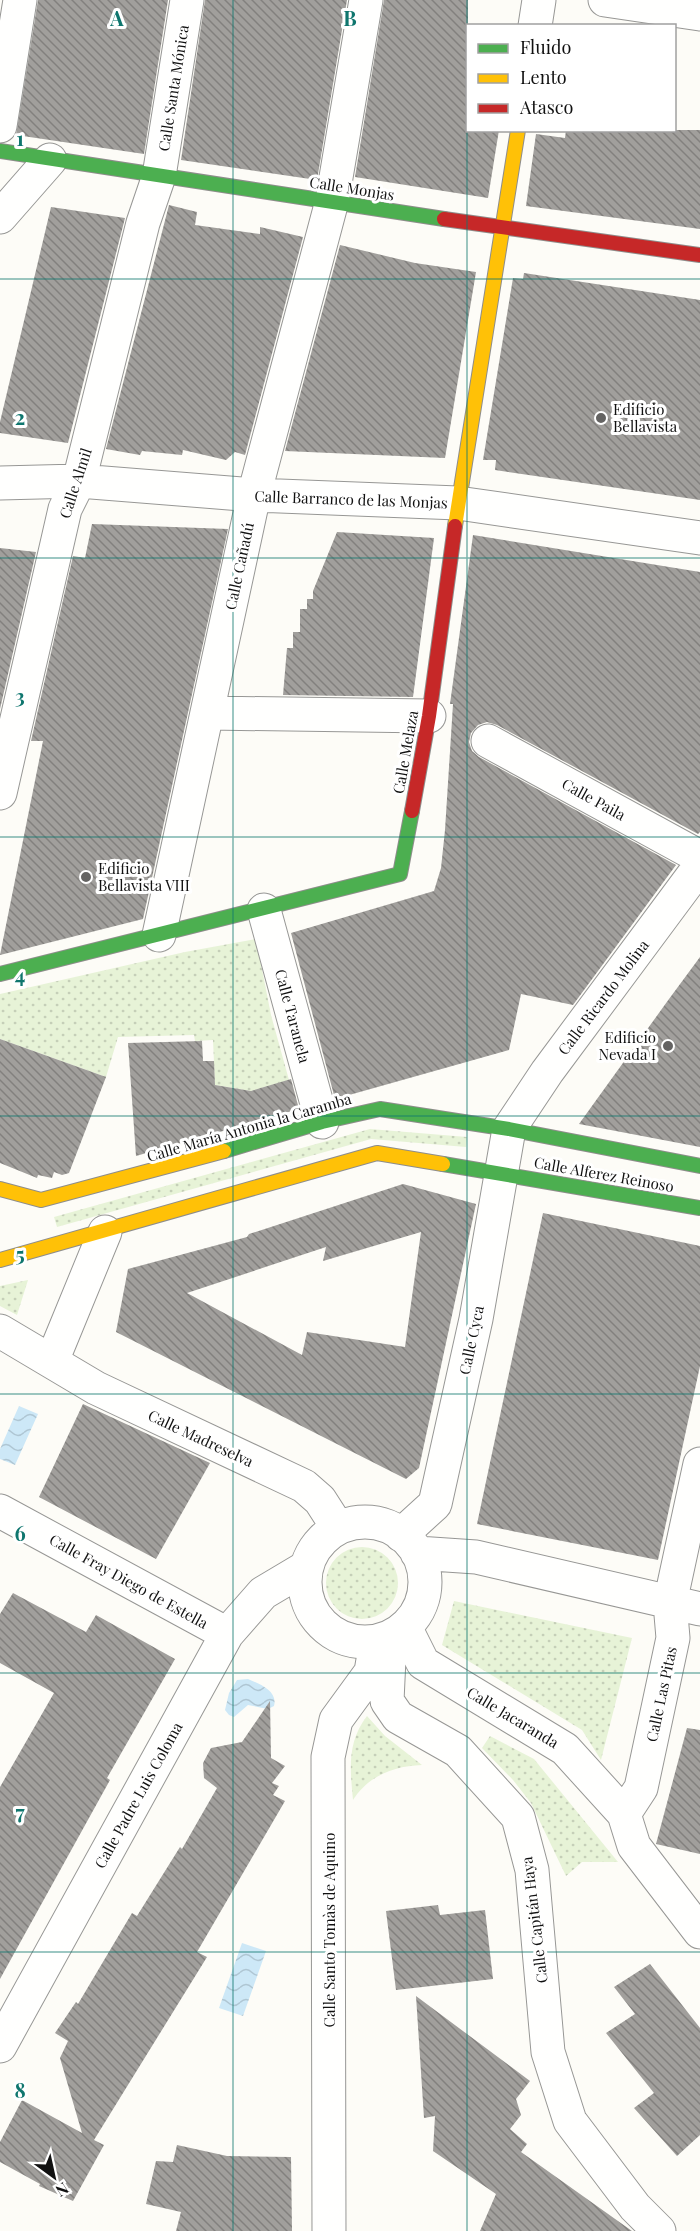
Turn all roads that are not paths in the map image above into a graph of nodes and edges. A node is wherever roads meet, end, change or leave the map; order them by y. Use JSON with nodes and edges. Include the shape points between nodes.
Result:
{"nodes":[{"id":1,"x":20,"y":0,"type":"edge"},
{"id":2,"x":187,"y":0,"type":"edge"},
{"id":3,"x":366,"y":0,"type":"edge"},
{"id":4,"x":539,"y":0,"type":"edge"},
{"id":5,"x":605,"y":0,"type":"edge"},
{"id":6,"x":700,"y":14,"type":"edge"},
{"id":7,"x":535,"y":24,"type":"edge"},
{"id":8,"x":0,"y":126,"type":"edge"},
{"id":9,"x":519,"y":132,"type":"edge"},
{"id":10,"x":0,"y":151,"type":"edge"},
{"id":11,"x":50,"y":160,"type":"junction"},
{"id":12,"x":159,"y":176,"type":"junction"},
{"id":13,"x":332,"y":201,"type":"junction"},
{"id":14,"x":0,"y":217,"type":"edge"},
{"id":15,"x":503,"y":228,"type":"junction"},
{"id":16,"x":700,"y":255,"type":"edge"},
{"id":17,"x":79,"y":481,"type":"junction"},
{"id":18,"x":0,"y":483,"type":"edge"},
{"id":19,"x":254,"y":495,"type":"junction"},
{"id":20,"x":458,"y":503,"type":"junction"},
{"id":21,"x":700,"y":538,"type":"edge"},
{"id":22,"x":208,"y":713,"type":"junction"},
{"id":23,"x":429,"y":716,"type":"junction"},
{"id":24,"x":8,"y":729,"type":"edge"},
{"id":25,"x":488,"y":741,"type":"dead end"},
{"id":26,"x":0,"y":793,"type":"edge"},
{"id":27,"x":700,"y":857,"type":"edge"},
{"id":28,"x":700,"y":866,"type":"edge"},
{"id":29,"x":264,"y":910,"type":"junction"},
{"id":30,"x":159,"y":935,"type":"junction"},
{"id":31,"x":0,"y":974,"type":"edge"},
{"id":32,"x":322,"y":1122,"type":"junction"},
{"id":33,"x":509,"y":1130,"type":"junction"},
{"id":34,"x":700,"y":1166,"type":"edge"},
{"id":35,"x":502,"y":1172,"type":"junction"},
{"id":36,"x":0,"y":1190,"type":"edge"},
{"id":37,"x":700,"y":1208,"type":"edge"},
{"id":38,"x":105,"y":1232,"type":"junction"},
{"id":39,"x":0,"y":1260,"type":"edge"},
{"id":40,"x":0,"y":1331,"type":"edge"},
{"id":41,"x":52,"y":1361,"type":"junction"},
{"id":42,"x":700,"y":1464,"type":"edge"},
{"id":43,"x":0,"y":1511,"type":"edge"},
{"id":44,"x":338,"y":1528,"type":"junction"},
{"id":45,"x":409,"y":1544,"type":"junction"},
{"id":46,"x":305,"y":1568,"type":"junction"},
{"id":47,"x":685,"y":1606,"type":"edge"},
{"id":48,"x":227,"y":1634,"type":"junction"},
{"id":49,"x":390,"y":1635,"type":"junction"},
{"id":50,"x":624,"y":1814,"type":"junction"},
{"id":51,"x":700,"y":1932,"type":"edge"},
{"id":52,"x":0,"y":2046,"type":"edge"},
{"id":53,"x":329,"y":2231,"type":"edge"},
{"id":54,"x":659,"y":2231,"type":"edge"}],
"edges":[{"from":1,"to":8,"type":"street"},
{"from":2,"to":12,"type":"street","name":"Calle Santa Mónica"},
{"from":3,"to":13,"type":"street","name":"Calle Cañadú"},
{"from":4,"to":7,"type":"street"},
{"from":5,"to":6,"type":"street"},
{"from":9,"to":15,"type":"street","name":"Calle Melaza"},
{"from":10,"to":11,"type":"street","name":"Calle Monjas"},
{"from":11,"to":12,"type":"street","name":"Calle Monjas"},
{"from":11,"to":14,"type":"street"},
{"from":12,"to":13,"type":"street","name":"Calle Monjas"},
{"from":12,"to":17,"type":"street","name":"Calle Almil","via":[[143,223]]},
{"from":13,"to":15,"type":"street","name":"Calle Monjas"},
{"from":13,"to":19,"type":"street","name":"Calle Cañadú"},
{"from":15,"to":16,"type":"street","name":"Calle Monjas"},
{"from":15,"to":20,"type":"street","name":"Calle Melaza"},
{"from":17,"to":18,"type":"street","name":"Calle Barranco de las Monjas"},
{"from":17,"to":19,"type":"street","name":"Calle Barranco de las Monjas"},
{"from":17,"to":24,"type":"street","name":"Calle Almil","via":[[65,509]]},
{"from":19,"to":20,"type":"street","name":"Calle Barranco de las Monjas"},
{"from":19,"to":22,"type":"street","name":"Calle Cañadú"},
{"from":20,"to":21,"type":"street","name":"Calle Barranco de las Monjas"},
{"from":20,"to":23,"type":"street","name":"Calle Melaza"},
{"from":22,"to":23,"type":"street"},
{"from":22,"to":30,"type":"street","name":"Calle Cañadú"},
{"from":23,"to":29,"type":"street","name":"Calle Melaza","via":[[400,874]]},
{"from":24,"to":26,"type":"street","name":"Calle Almil"},
{"from":25,"to":27,"type":"street","name":"Calle Paila"},
{"from":28,"to":33,"type":"street","name":"Calle Ricardo Molina","via":[[547,1072]]},
{"from":29,"to":30,"type":"street","name":"Calle Melaza"},
{"from":29,"to":32,"type":"street","name":"Calle Taranela"},
{"from":30,"to":31,"type":"street","name":"Calle Melaza"},
{"from":32,"to":33,"type":"street","name":"Calle María Antonia la Caramba","via":[[380,1108]]},
{"from":32,"to":36,"type":"street","name":"Calle María Antonia la Caramba","via":[[41,1200]]},
{"from":33,"to":34,"type":"street","name":"Calle Alferez Reinoso"},
{"from":33,"to":35,"type":"street","name":"Calle Cyca"},
{"from":35,"to":37,"type":"street","name":"Calle Alferez Reinoso"},
{"from":35,"to":38,"type":"street","via":[[377,1153]]},
{"from":35,"to":45,"type":"street","name":"Calle Cyca","via":[[476,1319],[435,1504]]},
{"from":38,"to":39,"type":"street"},
{"from":38,"to":41,"type":"street"},
{"from":40,"to":41,"type":"street","name":"Calle Madreselva"},
{"from":41,"to":44,"type":"street","name":"Calle Madreselva","via":[[96,1388],[304,1486],[320,1500]]},
{"from":42,"to":47,"type":"street","name":"Calle Las Pitas"},
{"from":43,"to":48,"type":"street","name":"Calle Fray Diego de Estella"},
{"from":44,"to":45,"type":"street","via":[[371,1522],[387,1526]]},
{"from":44,"to":46,"type":"street","via":[[312,1552]]},
{"from":45,"to":47,"type":"street"},
{"from":45,"to":49,"type":"street","via":[[424,1572],[424,1593],[417,1611]]},
{"from":46,"to":48,"type":"street","name":"Calle Padre Luis Coloma","via":[[263,1593]]},
{"from":46,"to":49,"type":"street","via":[[309,1608],[321,1624],[337,1636],[356,1642]]},
{"from":47,"to":50,"type":"street","name":"Calle Las Pitas","via":[[673,1638],[641,1788]]},
{"from":48,"to":52,"type":"street","name":"Calle Padre Luis Coloma"},
{"from":49,"to":50,"type":"street","name":"Calle Jacaranda","via":[[423,1663],[565,1749]]},
{"from":49,"to":53,"type":"street","name":"Calle Santo Tomàs de Aquino","via":[[371,1672],[336,1720],[328,1757]]},
{"from":49,"to":54,"type":"street","name":"Calle Capitán Haya","via":[[387,1701],[398,1718],[458,1751],[518,1818],[532,1870],[548,2052],[570,2121]]},
{"from":50,"to":51,"type":"street","name":"Calle Jacaranda","via":[[634,1846]]}]}
